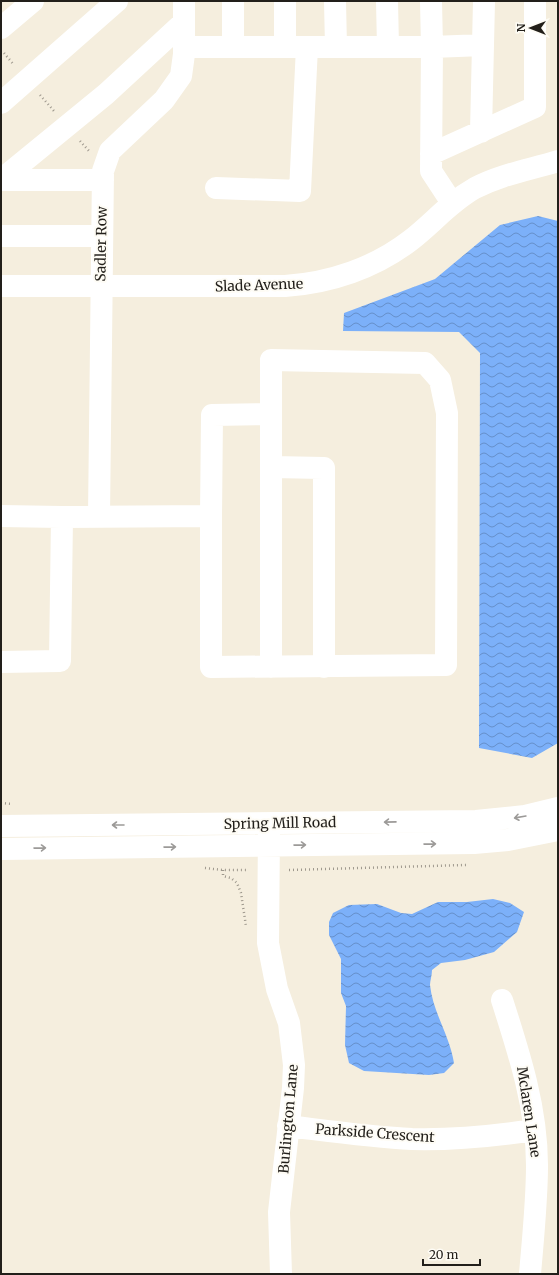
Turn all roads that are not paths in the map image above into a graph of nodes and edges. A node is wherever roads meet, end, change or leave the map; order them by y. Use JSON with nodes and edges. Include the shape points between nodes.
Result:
{"nodes":[{"id":1,"x":33,"y":1,"type":"edge"},
{"id":2,"x":117,"y":1,"type":"edge"},
{"id":3,"x":233,"y":1,"type":"edge"},
{"id":4,"x":285,"y":1,"type":"edge"},
{"id":5,"x":335,"y":1,"type":"edge"},
{"id":6,"x":387,"y":1,"type":"edge"},
{"id":7,"x":431,"y":1,"type":"edge"},
{"id":8,"x":484,"y":1,"type":"edge"},
{"id":9,"x":534,"y":1,"type":"edge"},
{"id":10,"x":184,"y":12,"type":"edge"},
{"id":11,"x":1,"y":28,"type":"edge"},
{"id":12,"x":483,"y":45,"type":"junction"},
{"id":13,"x":184,"y":47,"type":"junction"},
{"id":14,"x":233,"y":47,"type":"junction"},
{"id":15,"x":285,"y":47,"type":"junction"},
{"id":16,"x":308,"y":47,"type":"junction"},
{"id":17,"x":336,"y":47,"type":"junction"},
{"id":18,"x":388,"y":47,"type":"junction"},
{"id":19,"x":432,"y":47,"type":"junction"},
{"id":20,"x":1,"y":103,"type":"edge"},
{"id":21,"x":481,"y":132,"type":"junction"},
{"id":22,"x":431,"y":154,"type":"junction"},
{"id":23,"x":558,"y":162,"type":"edge"},
{"id":24,"x":1,"y":180,"type":"edge"},
{"id":25,"x":103,"y":180,"type":"junction"},
{"id":26,"x":216,"y":188,"type":"dead end"},
{"id":27,"x":452,"y":203,"type":"junction"},
{"id":28,"x":1,"y":236,"type":"edge"},
{"id":29,"x":102,"y":236,"type":"junction"},
{"id":30,"x":1,"y":286,"type":"edge"},
{"id":31,"x":100,"y":286,"type":"junction"},
{"id":32,"x":271,"y":414,"type":"junction"},
{"id":33,"x":272,"y":467,"type":"junction"},
{"id":34,"x":1,"y":516,"type":"edge"},
{"id":35,"x":99,"y":516,"type":"junction"},
{"id":36,"x":211,"y":516,"type":"junction"},
{"id":37,"x":62,"y":517,"type":"junction"},
{"id":38,"x":1,"y":662,"type":"edge"},
{"id":39,"x":271,"y":667,"type":"junction"},
{"id":40,"x":324,"y":667,"type":"junction"},
{"id":41,"x":558,"y":808,"type":"edge"},
{"id":42,"x":269,"y":824,"type":"junction"},
{"id":43,"x":1,"y":826,"type":"edge"},
{"id":44,"x":558,"y":830,"type":"edge"},
{"id":45,"x":268,"y":846,"type":"junction"},
{"id":46,"x":1,"y":849,"type":"edge"},
{"id":47,"x":502,"y":1000,"type":"dead end"},
{"id":48,"x":288,"y":1126,"type":"junction"},
{"id":49,"x":534,"y":1130,"type":"junction"},
{"id":50,"x":281,"y":1274,"type":"edge"},
{"id":51,"x":530,"y":1274,"type":"edge"}],
"edges":[{"from":1,"to":11,"type":"street"},
{"from":2,"to":20,"type":"street"},
{"from":3,"to":14,"type":"street"},
{"from":4,"to":15,"type":"street"},
{"from":5,"to":17,"type":"street"},
{"from":6,"to":18,"type":"street"},
{"from":7,"to":19,"type":"street"},
{"from":8,"to":12,"type":"street"},
{"from":9,"to":21,"type":"street","via":[[535,107]]},
{"from":10,"to":13,"type":"street","name":"Sadler Row"},
{"from":10,"to":24,"type":"street","via":[[106,94]]},
{"from":12,"to":19,"type":"street"},
{"from":12,"to":21,"type":"street"},
{"from":13,"to":14,"type":"street"},
{"from":13,"to":25,"type":"street","name":"Sadler Row","via":[[181,76],[164,100],[110,151],[103,171]]},
{"from":14,"to":15,"type":"street"},
{"from":15,"to":16,"type":"street"},
{"from":16,"to":17,"type":"street"},
{"from":16,"to":26,"type":"street","via":[[300,191]]},
{"from":17,"to":18,"type":"street"},
{"from":18,"to":19,"type":"street"},
{"from":19,"to":22,"type":"street"},
{"from":21,"to":22,"type":"street"},
{"from":22,"to":27,"type":"street","via":[[431,171]]},
{"from":23,"to":27,"type":"street","name":"Slade Avenue","via":[[505,174]]},
{"from":24,"to":25,"type":"street"},
{"from":25,"to":29,"type":"street","name":"Sadler Row"},
{"from":27,"to":31,"type":"street","name":"Slade Avenue","via":[[412,240],[392,253],[346,275],[317,282],[285,286]]},
{"from":28,"to":29,"type":"street"},
{"from":29,"to":31,"type":"street","name":"Sadler Row"},
{"from":30,"to":31,"type":"street","name":"Slade Avenue"},
{"from":31,"to":35,"type":"street","name":"Sadler Row"},
{"from":32,"to":33,"type":"street"},
{"from":32,"to":36,"type":"street","via":[[212,415]]},
{"from":32,"to":40,"type":"street","via":[[271,360],[424,363],[440,380],[447,414],[446,665]]},
{"from":33,"to":39,"type":"street"},
{"from":33,"to":40,"type":"street","via":[[324,468]]},
{"from":34,"to":37,"type":"street"},
{"from":35,"to":36,"type":"street"},
{"from":35,"to":37,"type":"street"},
{"from":36,"to":39,"type":"street","via":[[211,667]]},
{"from":37,"to":38,"type":"street","via":[[60,661]]},
{"from":39,"to":40,"type":"street"},
{"from":41,"to":42,"type":"street","name":"Spring Mill Road","one_way":true,"via":[[525,816],[491,820]]},
{"from":42,"to":43,"type":"street","name":"Spring Mill Road","one_way":true},
{"from":42,"to":45,"type":"street","name":"Burlington Lane"},
{"from":45,"to":44,"type":"street","name":"Spring Mill Road","one_way":true,"via":[[482,843]]},
{"from":46,"to":45,"type":"street","name":"Spring Mill Road","one_way":true},
{"from":45,"to":48,"type":"street","name":"Burlington Lane","via":[[268,943],[277,989],[289,1023],[294,1065]]},
{"from":47,"to":49,"type":"street","name":"Mclaren Lane","via":[[522,1064]]},
{"from":48,"to":49,"type":"street","name":"Parkside Crescent","via":[[414,1139]]},
{"from":48,"to":50,"type":"street","name":"Burlington Lane","via":[[279,1212]]},
{"from":49,"to":51,"type":"street","name":"Mclaren Lane","via":[[537,1171]]}]}
